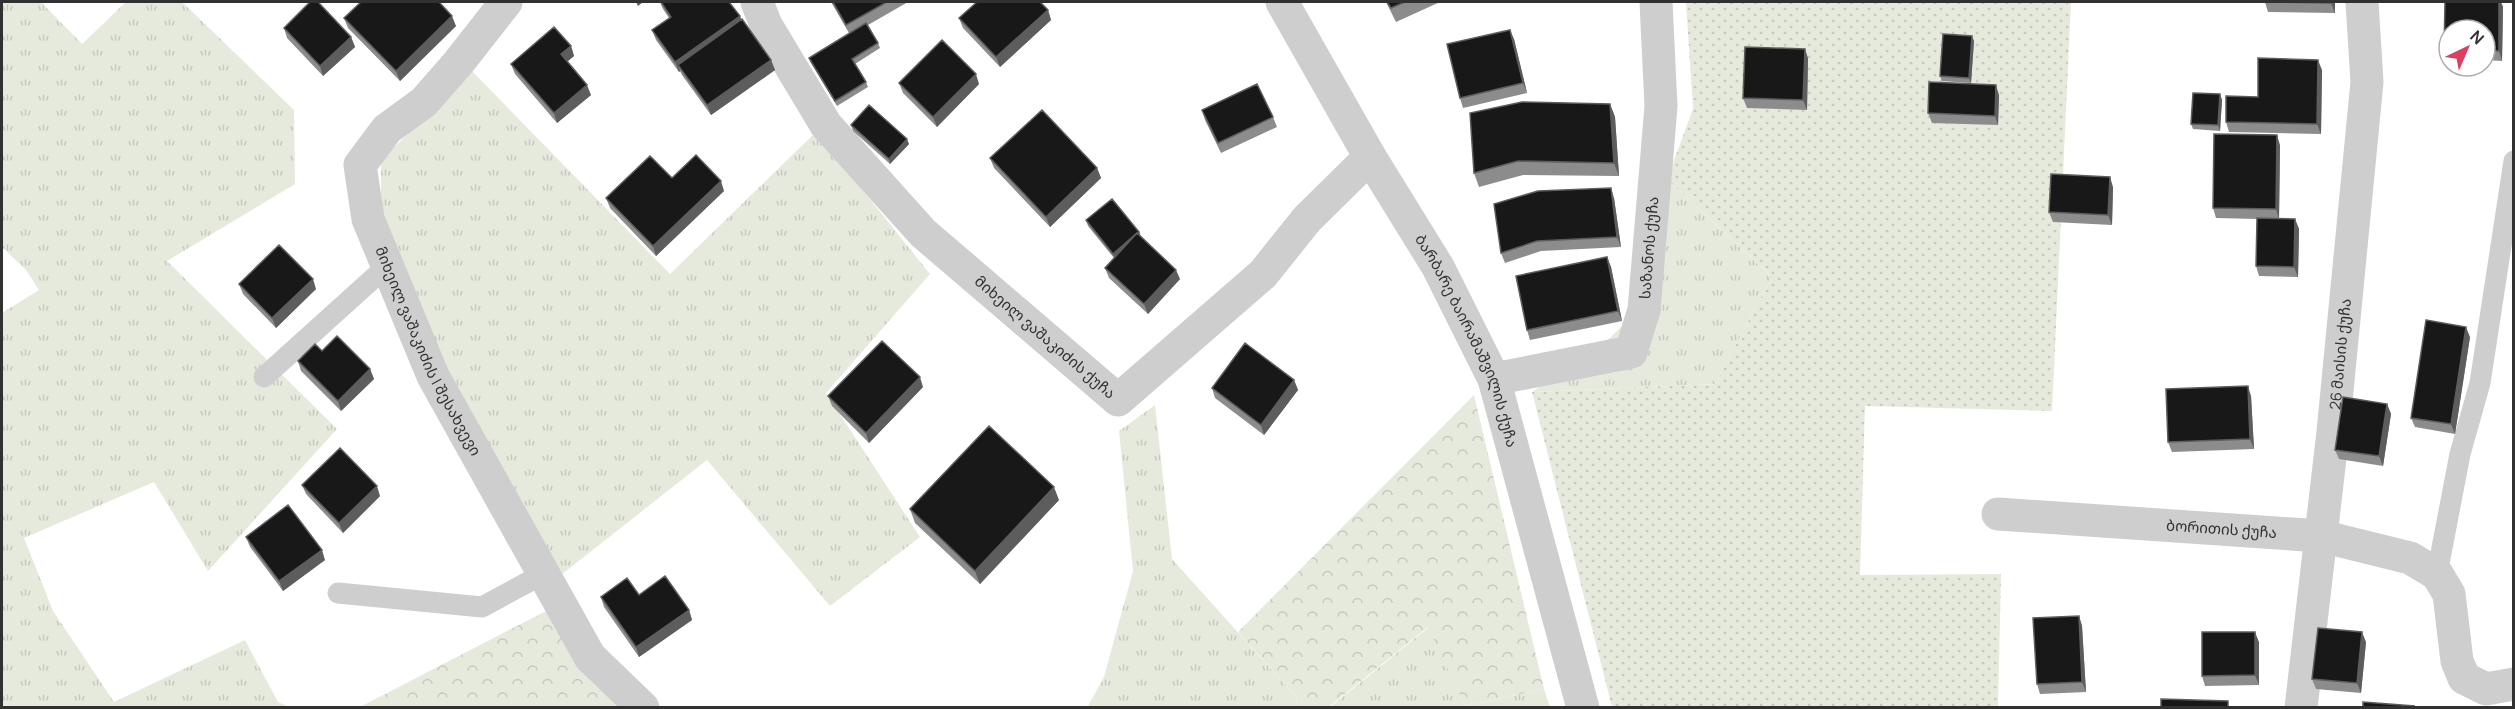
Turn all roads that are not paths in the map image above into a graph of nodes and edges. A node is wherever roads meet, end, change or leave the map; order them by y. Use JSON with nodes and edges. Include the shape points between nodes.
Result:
{"nodes":[{"id":1,"x":506,"y":2,"type":"edge"},
{"id":2,"x":757,"y":2,"type":"edge"},
{"id":3,"x":1282,"y":2,"type":"edge"},
{"id":4,"x":1656,"y":2,"type":"edge"},
{"id":5,"x":2361,"y":2,"type":"edge"},
{"id":6,"x":1370,"y":157,"type":"junction"},
{"id":7,"x":2514,"y":161,"type":"edge"},
{"id":8,"x":387,"y":266,"type":"junction"},
{"id":9,"x":264,"y":377,"type":"dead end"},
{"id":10,"x":1494,"y":379,"type":"junction"},
{"id":11,"x":1998,"y":514,"type":"dead end"},
{"id":12,"x":2321,"y":536,"type":"junction"},
{"id":13,"x":543,"y":574,"type":"junction"},
{"id":14,"x":2437,"y":574,"type":"junction"},
{"id":15,"x":338,"y":593,"type":"dead end"},
{"id":16,"x":2514,"y":684,"type":"edge"},
{"id":17,"x":643,"y":708,"type":"edge"},
{"id":18,"x":1582,"y":708,"type":"edge"},
{"id":19,"x":2301,"y":708,"type":"edge"}],
"edges":[{"from":1,"to":8,"type":"street","name":"მიხეილ ვაშაკიძის I შესახვევი","via":[[424,102],[387,129],[360,165],[368,219]]},
{"from":2,"to":6,"type":"street","name":"მიხეილ ვაშაკიძის ქუჩა","via":[[766,25],[826,125],[922,233],[1118,400],[1263,274],[1307,219]]},
{"from":3,"to":6,"type":"street","name":"ბარბარე ბაირამაშვილის ქუჩა"},
{"from":4,"to":10,"type":"street","name":"საზანოს ქუჩა","via":[[1661,106],[1644,310],[1631,352]]},
{"from":5,"to":12,"type":"street","name":"26 მაისის ქუჩა","via":[[2367,82]]},
{"from":6,"to":10,"type":"street","name":"ბარბარე ბაირამაშვილის ქუჩა","via":[[1438,267]]},
{"from":7,"to":14,"type":"lane","via":[[2480,383],[2460,454]]},
{"from":8,"to":9,"type":"lane"},
{"from":8,"to":13,"type":"street","name":"მიხეილ ვაშაკიძის I შესახვევი","via":[[433,376]]},
{"from":10,"to":18,"type":"street","name":"ბარბარე ბაირამაშვილის ქუჩა"},
{"from":11,"to":12,"type":"street","name":"ბორითის ქუჩა"},
{"from":12,"to":14,"type":"street","name":"ბორითის ქუჩა","via":[[2410,558]]},
{"from":12,"to":19,"type":"street","name":"26 მაისის ქუჩა"},
{"from":13,"to":15,"type":"lane","via":[[482,607]]},
{"from":13,"to":17,"type":"street","name":"მიხეილ ვაშაკიძის I შესახვევი","via":[[590,657]]},
{"from":14,"to":16,"type":"street","via":[[2450,594],[2457,661],[2464,678],[2486,689]]}]}
